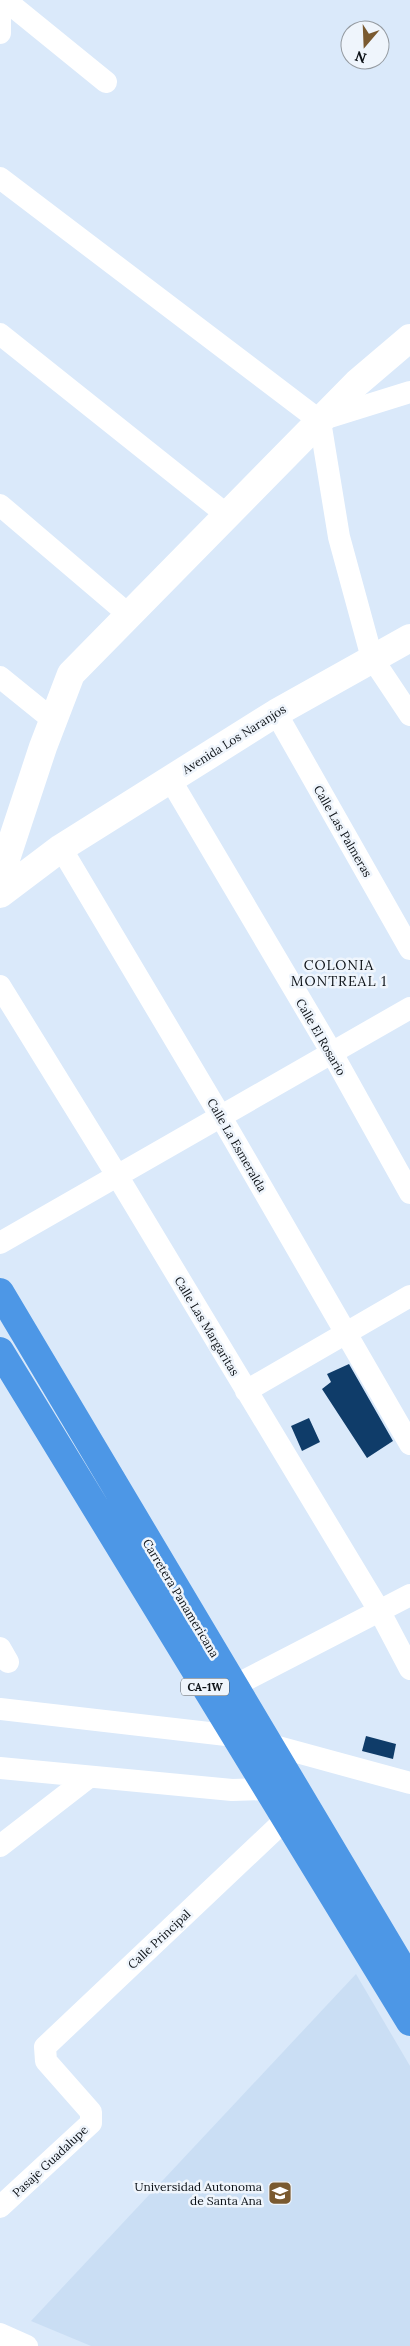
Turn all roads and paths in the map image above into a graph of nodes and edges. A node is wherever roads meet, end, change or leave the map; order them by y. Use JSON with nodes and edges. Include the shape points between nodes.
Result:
{"nodes":[{"id":1,"x":5,"y":0,"type":"edge"},
{"id":2,"x":0,"y":10,"type":"edge"},
{"id":3,"x":0,"y":33,"type":"edge"},
{"id":4,"x":106,"y":82,"type":"dead end"},
{"id":5,"x":0,"y":178,"type":"edge"},
{"id":6,"x":0,"y":334,"type":"edge"},
{"id":7,"x":410,"y":338,"type":"edge"},
{"id":8,"x":410,"y":392,"type":"edge"},
{"id":9,"x":320,"y":420,"type":"junction"},
{"id":10,"x":0,"y":505,"type":"edge"},
{"id":11,"x":227,"y":515,"type":"junction"},
{"id":12,"x":129,"y":615,"type":"junction"},
{"id":13,"x":410,"y":638,"type":"edge"},
{"id":14,"x":372,"y":658,"type":"junction"},
{"id":15,"x":0,"y":677,"type":"edge"},
{"id":16,"x":276,"y":713,"type":"junction"},
{"id":17,"x":410,"y":716,"type":"edge"},
{"id":18,"x":53,"y":720,"type":"junction"},
{"id":19,"x":170,"y":779,"type":"junction"},
{"id":20,"x":61,"y":848,"type":"junction"},
{"id":21,"x":3,"y":858,"type":"edge"},
{"id":22,"x":0,"y":894,"type":"edge"},
{"id":23,"x":410,"y":949,"type":"edge"},
{"id":24,"x":0,"y":986,"type":"edge"},
{"id":25,"x":410,"y":1008,"type":"edge"},
{"id":26,"x":332,"y":1054,"type":"junction"},
{"id":27,"x":221,"y":1117,"type":"junction"},
{"id":28,"x":118,"y":1177,"type":"junction"},
{"id":29,"x":410,"y":1193,"type":"edge"},
{"id":30,"x":0,"y":1244,"type":"edge"},
{"id":31,"x":0,"y":1292,"type":"edge"},
{"id":32,"x":410,"y":1296,"type":"edge"},
{"id":33,"x":345,"y":1334,"type":"junction"},
{"id":34,"x":0,"y":1351,"type":"edge"},
{"id":35,"x":246,"y":1391,"type":"junction"},
{"id":36,"x":410,"y":1444,"type":"edge"},
{"id":37,"x":410,"y":1594,"type":"edge"},
{"id":38,"x":380,"y":1612,"type":"junction"},
{"id":39,"x":410,"y":1668,"type":"edge"},
{"id":40,"x":234,"y":1686,"type":"junction"},
{"id":41,"x":0,"y":1709,"type":"edge"},
{"id":42,"x":235,"y":1736,"type":"junction"},
{"id":43,"x":270,"y":1745,"type":"junction"},
{"id":44,"x":0,"y":1768,"type":"edge"},
{"id":45,"x":89,"y":1777,"type":"junction"},
{"id":46,"x":410,"y":1783,"type":"edge"},
{"id":47,"x":267,"y":1789,"type":"junction"},
{"id":48,"x":285,"y":1820,"type":"junction"},
{"id":49,"x":0,"y":1846,"type":"edge"},
{"id":50,"x":410,"y":1981,"type":"edge"},
{"id":51,"x":410,"y":2022,"type":"edge"},
{"id":52,"x":91,"y":2112,"type":"joint"},
{"id":53,"x":0,"y":2207,"type":"edge"},
{"id":54,"x":0,"y":2334,"type":"edge"},
{"id":55,"x":27,"y":2346,"type":"edge"}],
"edges":[{"from":1,"to":4,"type":"street"},
{"from":2,"to":3,"type":"street"},
{"from":5,"to":9,"type":"street"},
{"from":6,"to":11,"type":"street"},
{"from":7,"to":9,"type":"street"},
{"from":8,"to":9,"type":"street"},
{"from":9,"to":11,"type":"street"},
{"from":9,"to":14,"type":"street","via":[[339,537]]},
{"from":10,"to":12,"type":"street"},
{"from":11,"to":12,"type":"street"},
{"from":12,"to":18,"type":"street","via":[[72,674]]},
{"from":13,"to":14,"type":"street","name":"Avenida Los Naranjos"},
{"from":14,"to":16,"type":"street","name":"Avenida Los Naranjos"},
{"from":14,"to":17,"type":"street"},
{"from":15,"to":18,"type":"street"},
{"from":16,"to":19,"type":"street","name":"Avenida Los Naranjos"},
{"from":16,"to":23,"type":"street","name":"Calle Las Palmeras"},
{"from":18,"to":21,"type":"street"},
{"from":19,"to":20,"type":"street","name":"Avenida Los Naranjos"},
{"from":19,"to":26,"type":"street","name":"Calle El Rosario"},
{"from":20,"to":21,"type":"street","name":"Avenida Los Naranjos"},
{"from":20,"to":22,"type":"street","name":"Avenida Los Naranjos"},
{"from":20,"to":27,"type":"street","name":"Calle La Esmeralda"},
{"from":24,"to":28,"type":"street","name":"Calle Las Margaritas"},
{"from":25,"to":26,"type":"street"},
{"from":26,"to":27,"type":"street"},
{"from":26,"to":29,"type":"street","name":"Calle El Rosario"},
{"from":27,"to":28,"type":"street"},
{"from":27,"to":33,"type":"street","name":"Calle La Esmeralda"},
{"from":28,"to":30,"type":"street"},
{"from":28,"to":35,"type":"street","name":"Calle Las Margaritas"},
{"from":31,"to":40,"type":"highway","name":"Carretera Panamericana","number":"CA-1W"},
{"from":32,"to":33,"type":"street"},
{"from":33,"to":35,"type":"street"},
{"from":33,"to":36,"type":"street","name":"Calle La Esmeralda"},
{"from":34,"to":42,"type":"highway","name":"Carretera Panamericana","number":"CA-1W"},
{"from":35,"to":38,"type":"street","name":"Calle Las Margaritas"},
{"from":37,"to":38,"type":"street"},
{"from":38,"to":39,"type":"street","name":"Calle Las Margaritas"},
{"from":38,"to":40,"type":"street"},
{"from":40,"to":43,"type":"highway","name":"Carretera Panamericana","number":"CA-1W"},
{"from":41,"to":42,"type":"street"},
{"from":42,"to":47,"type":"highway","name":"Carretera Panamericana","number":"CA-1W"},
{"from":43,"to":46,"type":"street"},
{"from":43,"to":50,"type":"highway","name":"Carretera Panamericana","number":"CA-1W"},
{"from":44,"to":45,"type":"street"},
{"from":45,"to":47,"type":"street","via":[[232,1790]]},
{"from":45,"to":49,"type":"street"},
{"from":47,"to":48,"type":"highway","name":"Carretera Panamericana","number":"CA-1W"},
{"from":48,"to":51,"type":"highway","name":"Carretera Panamericana","number":"CA-1W"},
{"from":48,"to":52,"type":"street","name":"Calle Principal","via":[[44,2047],[46,2061]]},
{"from":52,"to":53,"type":"street","name":"Pasaje Guadalupe","via":[[91,2123]]},
{"from":54,"to":55,"type":"street"}]}
